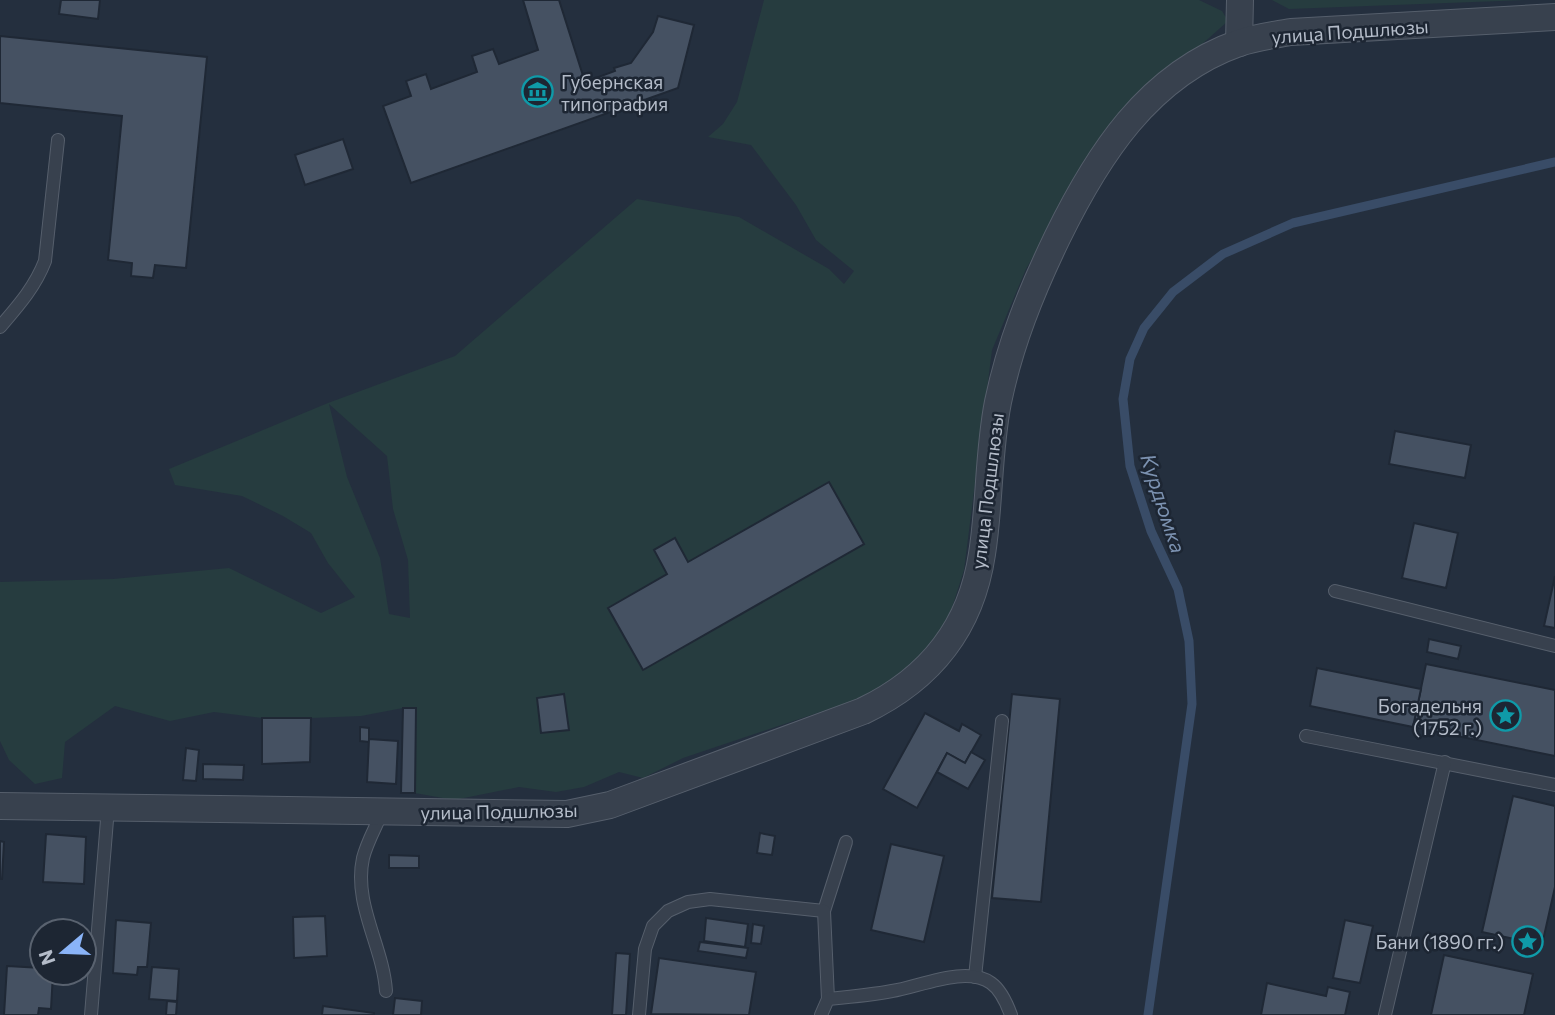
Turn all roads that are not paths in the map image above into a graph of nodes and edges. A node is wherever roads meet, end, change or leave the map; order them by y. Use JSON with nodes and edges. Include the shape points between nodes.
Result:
{"nodes":[{"id":1,"x":1240,"y":0,"type":"edge"},
{"id":2,"x":1555,"y":17,"type":"edge"},
{"id":3,"x":1239,"y":43,"type":"junction"},
{"id":4,"x":58,"y":140,"type":"dead end"},
{"id":5,"x":0,"y":327,"type":"edge"},
{"id":6,"x":1335,"y":591,"type":"dead end"},
{"id":7,"x":1555,"y":646,"type":"edge"},
{"id":8,"x":1002,"y":721,"type":"dead end"},
{"id":9,"x":1306,"y":736,"type":"dead end"},
{"id":10,"x":1445,"y":762,"type":"junction"},
{"id":11,"x":1555,"y":785,"type":"edge"},
{"id":12,"x":0,"y":806,"type":"edge"},
{"id":13,"x":108,"y":808,"type":"junction"},
{"id":14,"x":382,"y":812,"type":"junction"},
{"id":15,"x":846,"y":842,"type":"dead end"},
{"id":16,"x":824,"y":911,"type":"junction"},
{"id":17,"x":975,"y":977,"type":"junction"},
{"id":18,"x":386,"y":991,"type":"dead end"},
{"id":19,"x":828,"y":999,"type":"junction"},
{"id":20,"x":91,"y":1015,"type":"edge"},
{"id":21,"x":639,"y":1015,"type":"edge"},
{"id":22,"x":821,"y":1015,"type":"edge"},
{"id":23,"x":1011,"y":1015,"type":"edge"},
{"id":24,"x":1385,"y":1015,"type":"edge"}],
"edges":[{"from":1,"to":3,"type":"street"},
{"from":2,"to":3,"type":"street","name":"улица Подшлюзы","via":[[1291,32]]},
{"from":3,"to":14,"type":"street","name":"улица Подшлюзы","via":[[1153,94],[1113,141],[1070,211],[1023,313],[1006,364],[997,406],[982,554],[969,606],[947,646],[922,672],[863,711],[610,805],[568,814]]},
{"from":4,"to":5,"type":"lane","via":[[45,261],[39,278]]},
{"from":6,"to":7,"type":"lane"},
{"from":8,"to":17,"type":"lane"},
{"from":9,"to":10,"type":"lane"},
{"from":10,"to":11,"type":"lane"},
{"from":10,"to":24,"type":"lane"},
{"from":12,"to":13,"type":"street","name":"улица Подшлюзы"},
{"from":13,"to":14,"type":"street","name":"улица Подшлюзы"},
{"from":13,"to":20,"type":"lane"},
{"from":14,"to":18,"type":"lane","via":[[361,873]]},
{"from":15,"to":16,"type":"lane"},
{"from":16,"to":19,"type":"lane"},
{"from":16,"to":21,"type":"lane","via":[[709,899],[668,911],[653,926],[645,949]]},
{"from":17,"to":19,"type":"lane"},
{"from":17,"to":23,"type":"lane","via":[[991,983]]},
{"from":19,"to":22,"type":"lane"}]}
